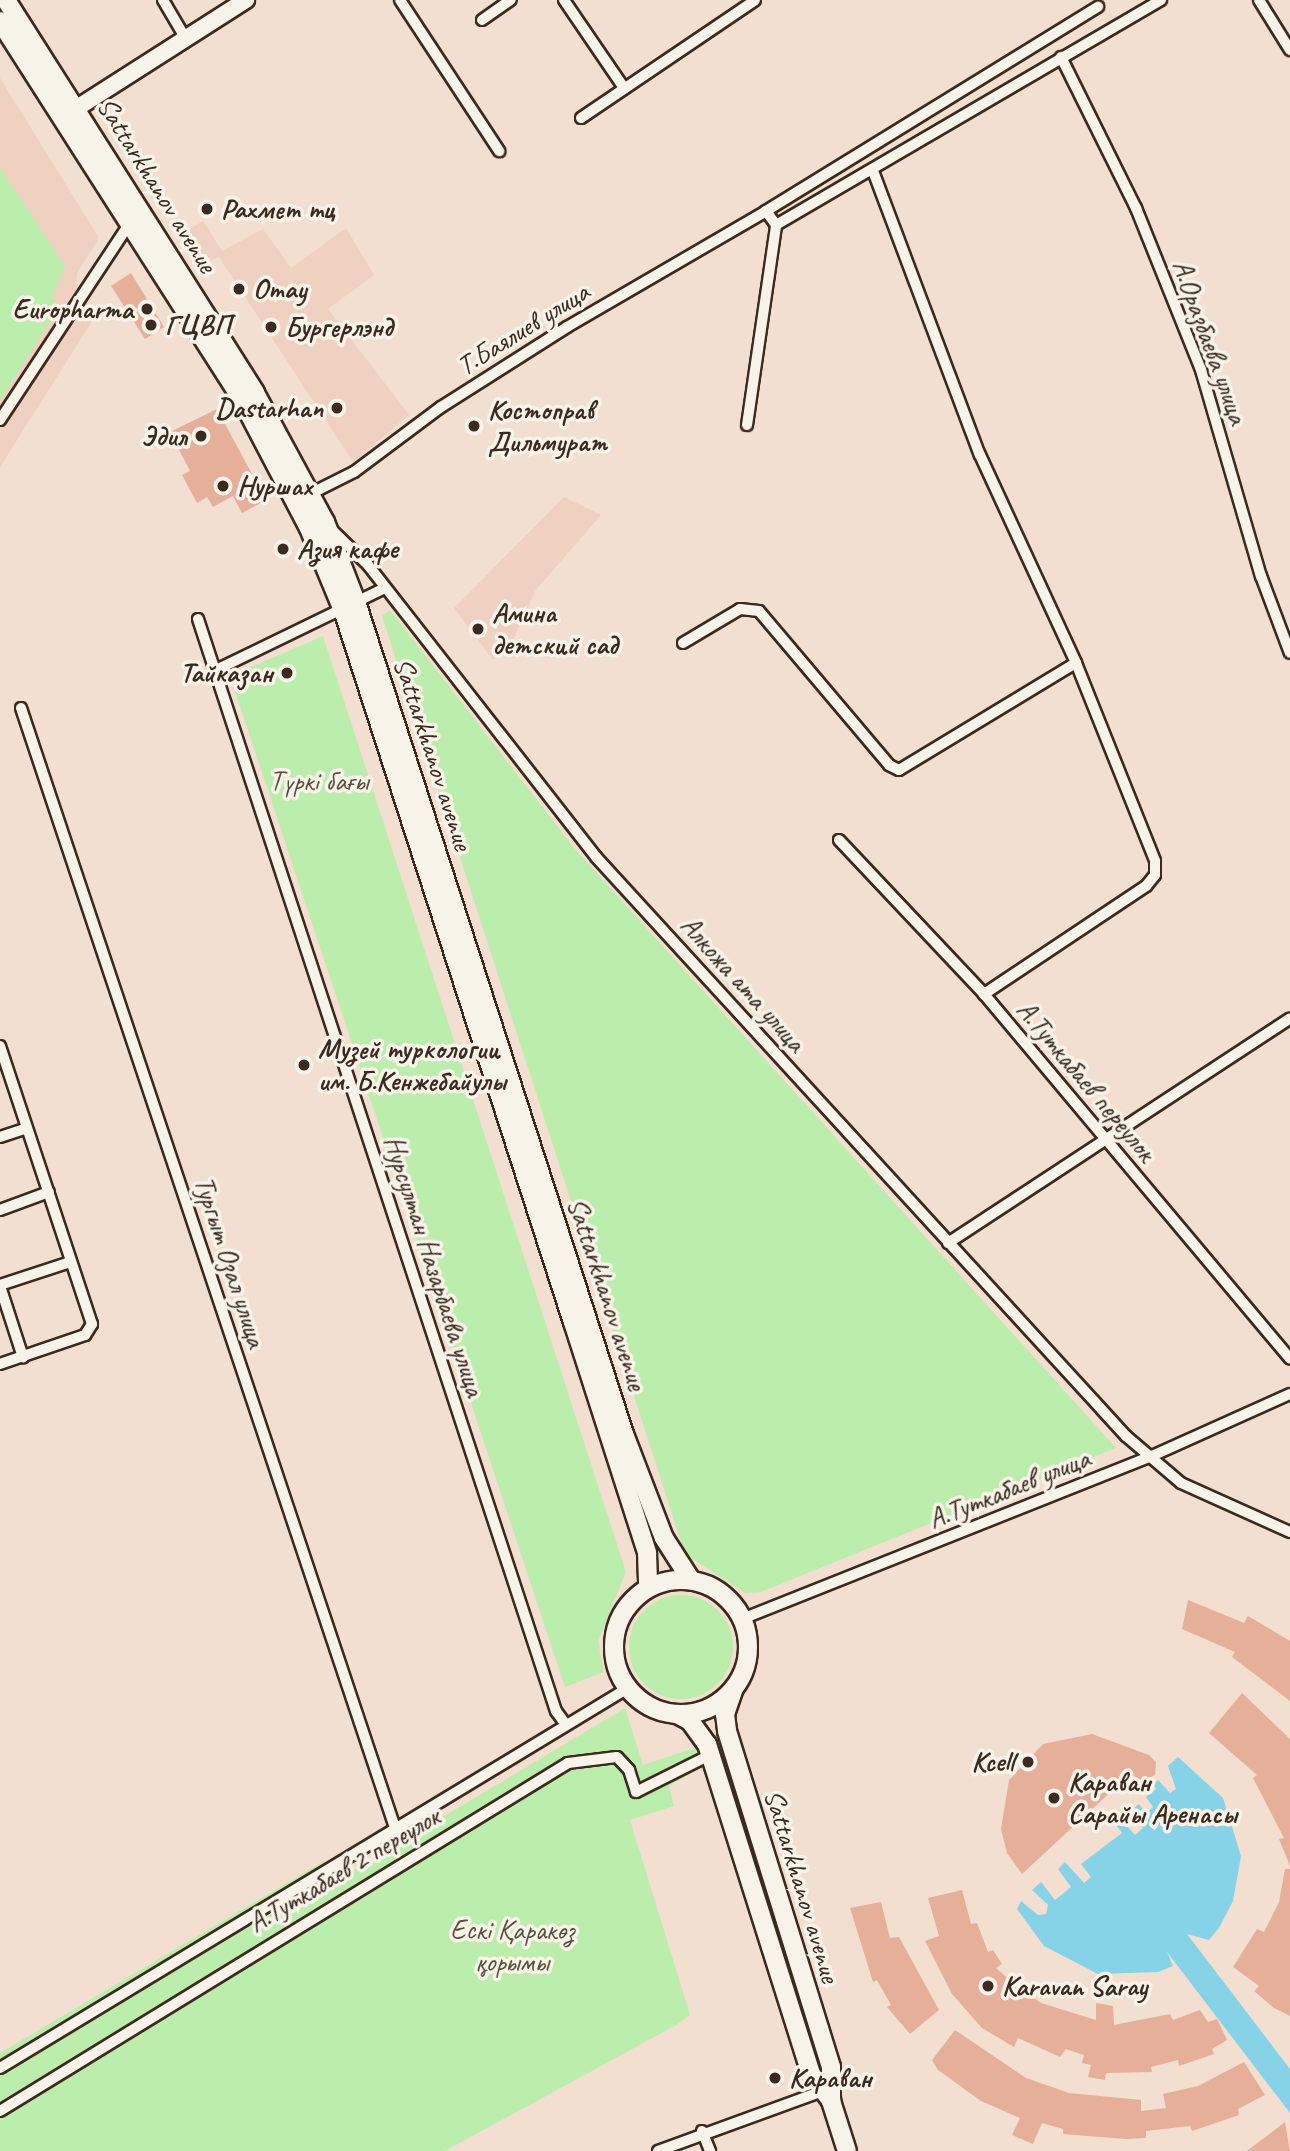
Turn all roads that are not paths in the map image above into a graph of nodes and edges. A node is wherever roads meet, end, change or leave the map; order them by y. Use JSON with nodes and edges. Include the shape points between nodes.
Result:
{"nodes":[{"id":1,"x":6,"y":0,"type":"edge"},
{"id":2,"x":163,"y":0,"type":"edge"},
{"id":3,"x":246,"y":0,"type":"edge"},
{"id":4,"x":400,"y":0,"type":"edge"},
{"id":5,"x":511,"y":0,"type":"edge"},
{"id":6,"x":564,"y":0,"type":"edge"},
{"id":7,"x":755,"y":0,"type":"edge"},
{"id":8,"x":1161,"y":0,"type":"edge"},
{"id":9,"x":1259,"y":0,"type":"edge"},
{"id":10,"x":1098,"y":7,"type":"dead end"},
{"id":11,"x":0,"y":20,"type":"edge"},
{"id":12,"x":482,"y":20,"type":"dead end"},
{"id":13,"x":186,"y":39,"type":"junction"},
{"id":14,"x":1290,"y":50,"type":"edge"},
{"id":15,"x":1061,"y":57,"type":"junction"},
{"id":16,"x":624,"y":88,"type":"junction"},
{"id":17,"x":71,"y":113,"type":"junction"},
{"id":18,"x":581,"y":118,"type":"dead end"},
{"id":19,"x":499,"y":151,"type":"dead end"},
{"id":20,"x":873,"y":171,"type":"junction"},
{"id":21,"x":766,"y":211,"type":"junction"},
{"id":22,"x":129,"y":224,"type":"junction"},
{"id":23,"x":776,"y":225,"type":"junction"},
{"id":24,"x":0,"y":420,"type":"edge"},
{"id":25,"x":747,"y":425,"type":"dead end"},
{"id":26,"x":310,"y":494,"type":"junction"},
{"id":27,"x":324,"y":522,"type":"junction"},
{"id":28,"x":383,"y":589,"type":"junction"},
{"id":29,"x":349,"y":606,"type":"junction"},
{"id":30,"x":198,"y":619,"type":"dead end"},
{"id":31,"x":684,"y":643,"type":"dead end"},
{"id":32,"x":1290,"y":653,"type":"edge"},
{"id":33,"x":1076,"y":663,"type":"junction"},
{"id":34,"x":216,"y":670,"type":"junction"},
{"id":35,"x":20,"y":708,"type":"dead end"},
{"id":36,"x":839,"y":840,"type":"dead end"},
{"id":37,"x":984,"y":994,"type":"junction"},
{"id":38,"x":1290,"y":1018,"type":"edge"},
{"id":39,"x":0,"y":1046,"type":"edge"},
{"id":40,"x":3,"y":1064,"type":"edge"},
{"id":41,"x":27,"y":1128,"type":"junction"},
{"id":42,"x":0,"y":1137,"type":"edge"},
{"id":43,"x":1103,"y":1138,"type":"junction"},
{"id":44,"x":49,"y":1192,"type":"junction"},
{"id":45,"x":0,"y":1210,"type":"edge"},
{"id":46,"x":948,"y":1243,"type":"junction"},
{"id":47,"x":70,"y":1262,"type":"junction"},
{"id":48,"x":0,"y":1285,"type":"edge"},
{"id":49,"x":23,"y":1357,"type":"junction"},
{"id":50,"x":1290,"y":1359,"type":"edge"},
{"id":51,"x":0,"y":1364,"type":"edge"},
{"id":52,"x":1290,"y":1394,"type":"edge"},
{"id":53,"x":1152,"y":1456,"type":"junction"},
{"id":54,"x":1290,"y":1532,"type":"edge"},
{"id":55,"x":691,"y":1580,"type":"junction"},
{"id":56,"x":648,"y":1588,"type":"junction"},
{"id":57,"x":742,"y":1619,"type":"junction"},
{"id":58,"x":628,"y":1688,"type":"junction"},
{"id":59,"x":734,"y":1688,"type":"junction"},
{"id":60,"x":677,"y":1714,"type":"junction"},
{"id":61,"x":566,"y":1725,"type":"junction"},
{"id":62,"x":710,"y":1755,"type":"junction"},
{"id":63,"x":396,"y":1831,"type":"junction"},
{"id":64,"x":0,"y":2068,"type":"edge"},
{"id":65,"x":827,"y":2096,"type":"junction"},
{"id":66,"x":0,"y":2111,"type":"edge"},
{"id":67,"x":702,"y":2131,"type":"junction"},
{"id":68,"x":658,"y":2151,"type":"edge"},
{"id":69,"x":710,"y":2151,"type":"edge"},
{"id":70,"x":847,"y":2151,"type":"edge"}],
"edges":[{"from":1,"to":17,"type":"main road","name":"Sattarkhanov avenue"},
{"from":2,"to":13,"type":"street"},
{"from":3,"to":13,"type":"main road"},
{"from":4,"to":19,"type":"street"},
{"from":5,"to":12,"type":"street"},
{"from":6,"to":16,"type":"street"},
{"from":7,"to":16,"type":"street"},
{"from":8,"to":15,"type":"street"},
{"from":9,"to":14,"type":"street"},
{"from":10,"to":21,"type":"street","name":"Т.Баялиев улица"},
{"from":11,"to":17,"type":"main road","name":"Sattarkhanov avenue"},
{"from":13,"to":17,"type":"main road"},
{"from":15,"to":20,"type":"street"},
{"from":15,"to":32,"type":"street","name":"А.Оразбаева улица","via":[[1136,208],[1201,370],[1261,576]]},
{"from":16,"to":18,"type":"street"},
{"from":17,"to":22,"type":"main road","name":"Sattarkhanov avenue"},
{"from":17,"to":26,"type":"main road","name":"Sattarkhanov avenue","via":[[256,393]]},
{"from":20,"to":23,"type":"street"},
{"from":20,"to":33,"type":"street","via":[[980,455]]},
{"from":21,"to":23,"type":"street"},
{"from":21,"to":26,"type":"street","name":"Т.Баялиев улица","via":[[567,327],[441,407],[354,472]]},
{"from":22,"to":24,"type":"street"},
{"from":22,"to":29,"type":"main road","name":"Sattarkhanov avenue","via":[[242,400]]},
{"from":23,"to":25,"type":"street"},
{"from":26,"to":27,"type":"main road","name":"Sattarkhanov avenue"},
{"from":27,"to":28,"type":"street","name":"Алкожа ата улица","via":[[368,565]]},
{"from":27,"to":29,"type":"main road","name":"Sattarkhanov avenue"},
{"from":28,"to":29,"type":"street"},
{"from":28,"to":46,"type":"street","name":"Алкожа ата улица","via":[[596,858]]},
{"from":29,"to":34,"type":"street"},
{"from":29,"to":55,"type":"main road","name":"Sattarkhanov avenue","via":[[624,1434],[664,1538]]},
{"from":29,"to":56,"type":"main road","name":"Sattarkhanov avenue","via":[[647,1553]]},
{"from":30,"to":34,"type":"street","name":"Нурсултан Назарбаева улица"},
{"from":31,"to":33,"type":"street","via":[[740,609],[759,611],[889,765],[899,770]]},
{"from":33,"to":37,"type":"street","via":[[1155,861],[1155,875]]},
{"from":34,"to":61,"type":"street","name":"Нурсултан Назарбаева улица","via":[[556,1711]]},
{"from":35,"to":63,"type":"street","name":"Тургыт Озал улица"},
{"from":36,"to":37,"type":"street","name":"А.Туткабаев переулок"},
{"from":37,"to":43,"type":"street","name":"А.Туткабаев переулок"},
{"from":38,"to":43,"type":"street"},
{"from":39,"to":40,"type":"street"},
{"from":40,"to":41,"type":"street"},
{"from":41,"to":42,"type":"street"},
{"from":41,"to":44,"type":"street"},
{"from":43,"to":46,"type":"street"},
{"from":43,"to":50,"type":"street","name":"А.Туткабаев переулок"},
{"from":44,"to":45,"type":"street"},
{"from":44,"to":47,"type":"street"},
{"from":46,"to":53,"type":"street","name":"Алкожа ата улица","via":[[1126,1436]]},
{"from":47,"to":48,"type":"street"},
{"from":47,"to":49,"type":"street","via":[[91,1330]]},
{"from":48,"to":49,"type":"street"},
{"from":49,"to":51,"type":"street"},
{"from":52,"to":53,"type":"street","name":"А.Туткабаев улица"},
{"from":53,"to":54,"type":"street","name":"Алкожа ата улица","via":[[1181,1483]]},
{"from":53,"to":57,"type":"street","name":"А.Туткабаев улица"},
{"from":55,"to":56,"type":"main road"},
{"from":55,"to":57,"type":"main road","via":[[722,1593]]},
{"from":56,"to":58,"type":"main road","via":[[630,1602],[615,1633],[617,1667]]},
{"from":57,"to":59,"type":"main road","via":[[747,1660]]},
{"from":58,"to":60,"type":"main road","via":[[645,1703]]},
{"from":58,"to":61,"type":"street"},
{"from":59,"to":60,"type":"main road","via":[[710,1707]]},
{"from":59,"to":65,"type":"main road","name":"Sattarkhanov avenue","via":[[725,1714],[727,1731],[831,2067]]},
{"from":60,"to":62,"type":"main road","name":"Sattarkhanov avenue","via":[[699,1730]]},
{"from":61,"to":63,"type":"street"},
{"from":62,"to":65,"type":"main road","name":"Sattarkhanov avenue","via":[[811,2074]]},
{"from":62,"to":66,"type":"street","name":"А.Туткабаев 2 переулок","via":[[636,1792],[629,1770],[617,1757],[569,1763],[355,1888]]},
{"from":63,"to":64,"type":"street"},
{"from":65,"to":67,"type":"street"},
{"from":65,"to":70,"type":"main road","name":"Sattarkhanov avenue"},
{"from":67,"to":68,"type":"street"},
{"from":67,"to":69,"type":"street"}]}
